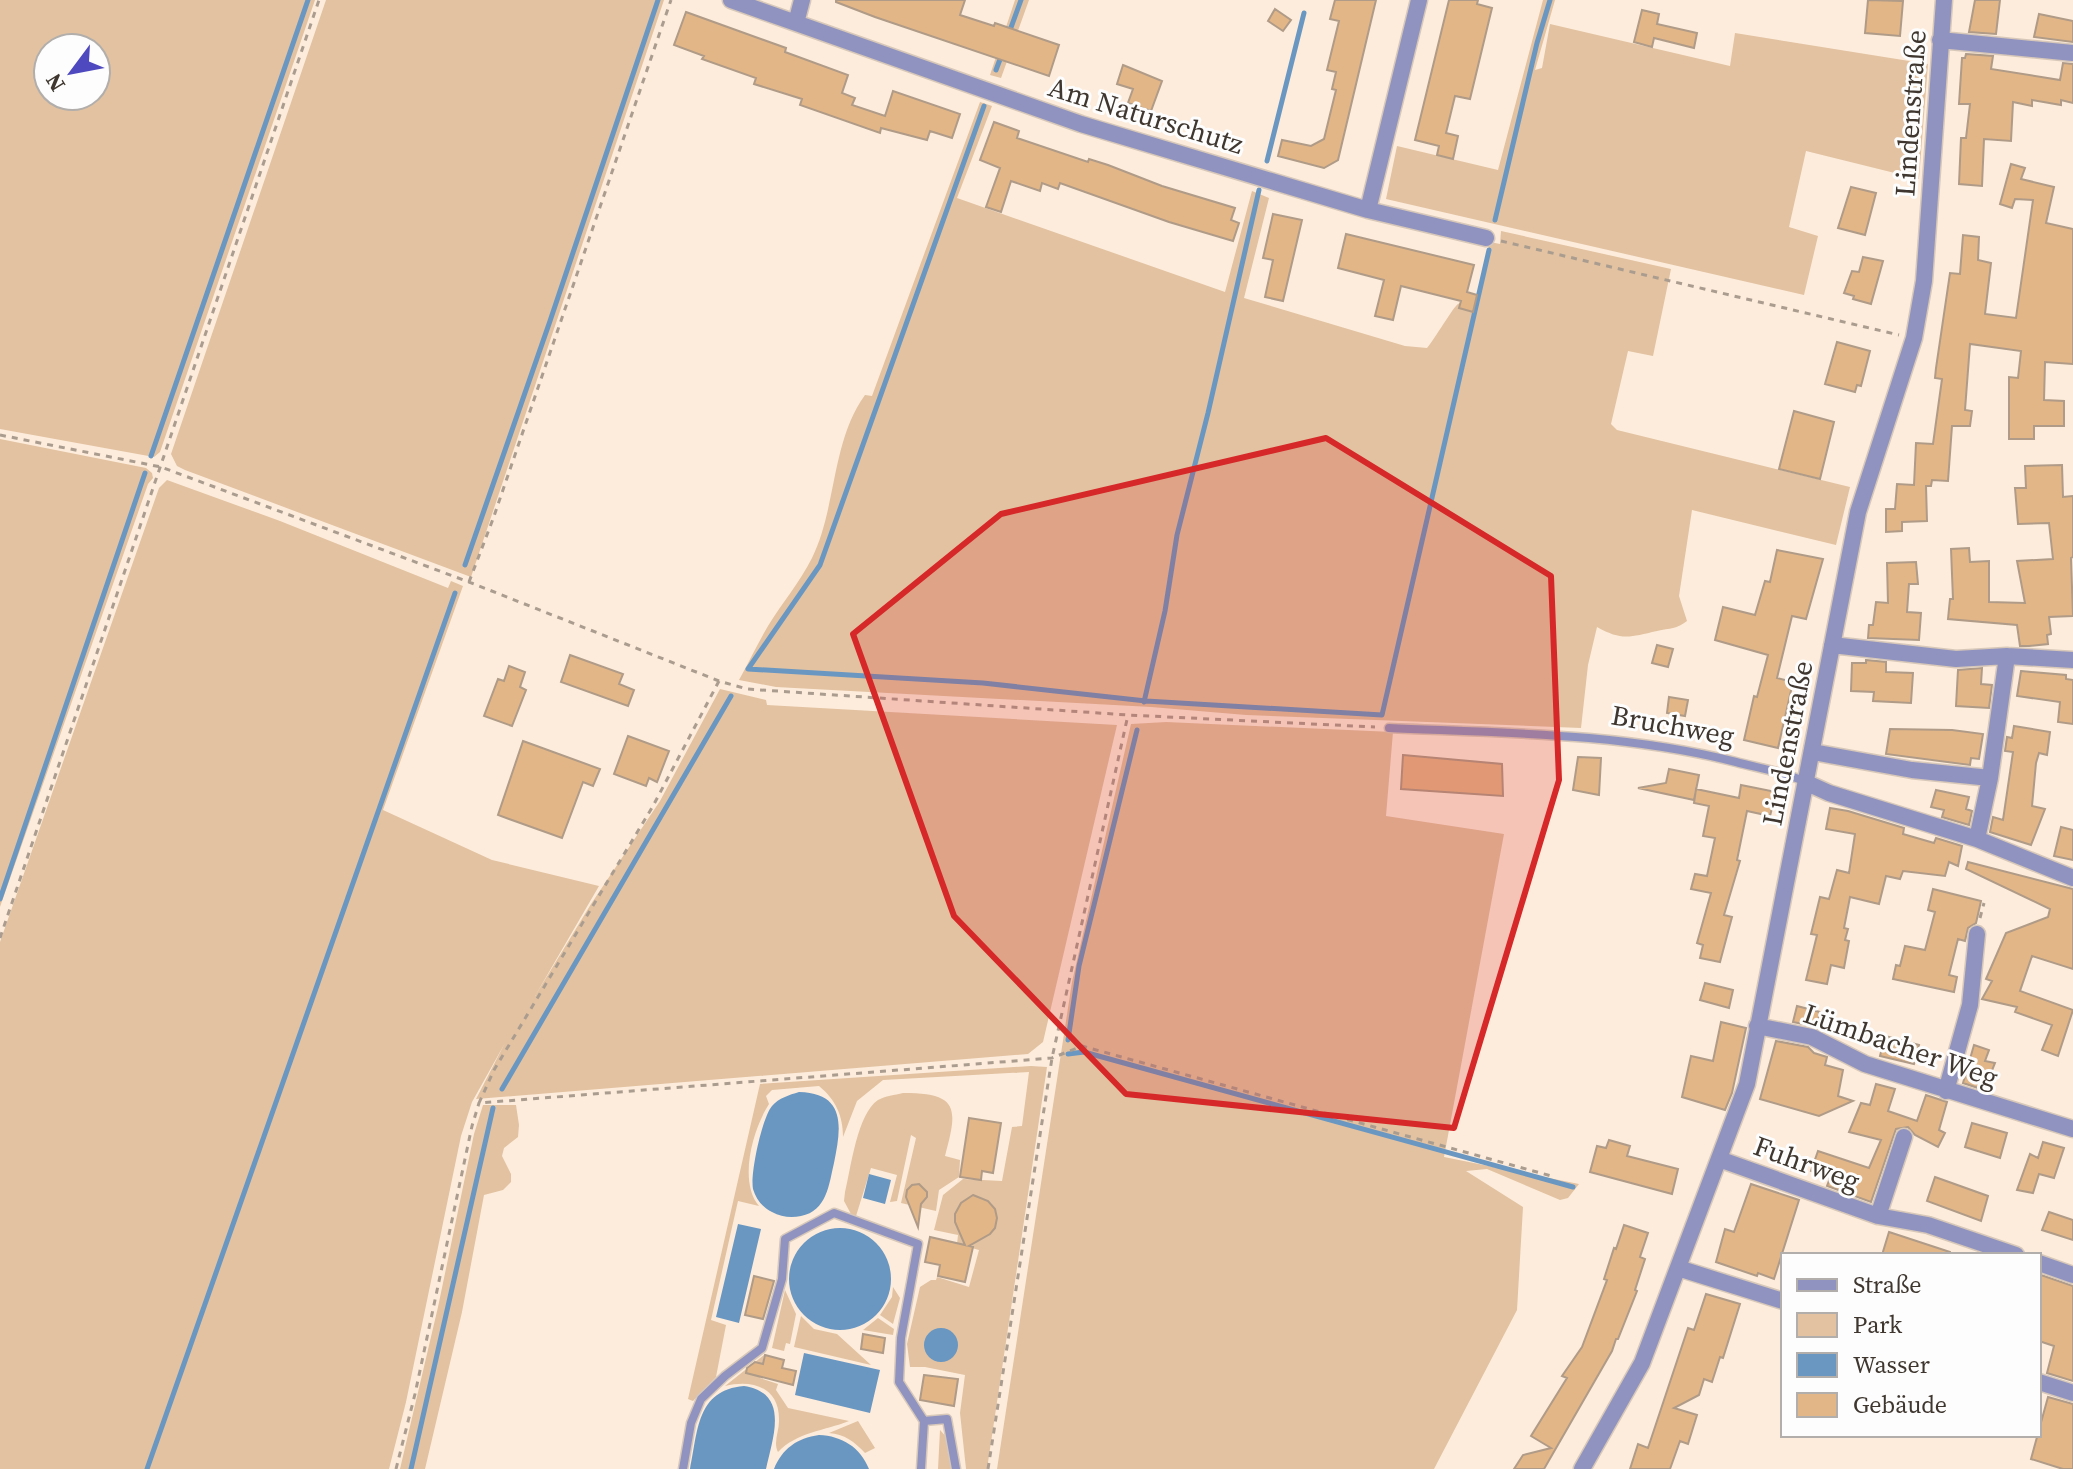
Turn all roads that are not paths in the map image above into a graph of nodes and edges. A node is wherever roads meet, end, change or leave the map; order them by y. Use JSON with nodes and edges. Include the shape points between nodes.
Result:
{"nodes":[{"id":1,"x":731,"y":0,"type":"edge"},
{"id":2,"x":802,"y":0,"type":"edge"},
{"id":3,"x":1419,"y":0,"type":"edge"},
{"id":4,"x":1944,"y":0,"type":"edge"},
{"id":5,"x":796,"y":23,"type":"junction"},
{"id":6,"x":1940,"y":40,"type":"junction"},
{"id":7,"x":2073,"y":53,"type":"edge"},
{"id":8,"x":1368,"y":210,"type":"junction"},
{"id":9,"x":1486,"y":238,"type":"road end"},
{"id":10,"x":1832,"y":645,"type":"junction"},
{"id":11,"x":2007,"y":656,"type":"junction"},
{"id":12,"x":2073,"y":660,"type":"edge"},
{"id":13,"x":1389,"y":728,"type":"road end"},
{"id":14,"x":1813,"y":752,"type":"junction"},
{"id":15,"x":1990,"y":778,"type":"junction"},
{"id":16,"x":1807,"y":783,"type":"junction"},
{"id":17,"x":1977,"y":839,"type":"junction"},
{"id":18,"x":2073,"y":878,"type":"edge"},
{"id":19,"x":1977,"y":934,"type":"dead end"},
{"id":20,"x":1757,"y":1026,"type":"junction"},
{"id":21,"x":1946,"y":1091,"type":"junction"},
{"id":22,"x":2073,"y":1129,"type":"edge"},
{"id":23,"x":1904,"y":1137,"type":"dead end"},
{"id":24,"x":1719,"y":1159,"type":"junction"},
{"id":25,"x":1878,"y":1216,"type":"junction"},
{"id":26,"x":2010,"y":1253,"type":"edge"},
{"id":27,"x":2041,"y":1264,"type":"edge"},
{"id":28,"x":1678,"y":1268,"type":"junction"},
{"id":29,"x":2073,"y":1275,"type":"edge"},
{"id":30,"x":1781,"y":1300,"type":"edge"},
{"id":31,"x":2041,"y":1383,"type":"edge"},
{"id":32,"x":2073,"y":1393,"type":"edge"},
{"id":33,"x":924,"y":1421,"type":"junction"},
{"id":34,"x":683,"y":1469,"type":"edge"},
{"id":35,"x":921,"y":1469,"type":"edge"},
{"id":36,"x":956,"y":1469,"type":"edge"},
{"id":37,"x":1582,"y":1469,"type":"edge"}],
"edges":[{"from":1,"to":5,"type":"street","name":"Am Naturschutz"},
{"from":2,"to":5,"type":"street"},
{"from":3,"to":8,"type":"street"},
{"from":4,"to":6,"type":"street","name":"Lindenstraße"},
{"from":5,"to":8,"type":"street","name":"Am Naturschutz","via":[[1081,124]]},
{"from":6,"to":7,"type":"street"},
{"from":6,"to":10,"type":"street","name":"Lindenstraße","via":[[1924,281],[1914,338],[1858,512]]},
{"from":8,"to":9,"type":"street","name":"Am Naturschutz"},
{"from":10,"to":11,"type":"street","via":[[1956,659]]},
{"from":10,"to":14,"type":"street","name":"Lindenstraße"},
{"from":11,"to":12,"type":"street"},
{"from":11,"to":15,"type":"street"},
{"from":13,"to":16,"type":"lane","name":"Bruchweg","via":[[1638,742]]},
{"from":14,"to":15,"type":"street"},
{"from":14,"to":16,"type":"street","name":"Lindenstraße"},
{"from":15,"to":17,"type":"street"},
{"from":16,"to":17,"type":"street","name":"Bruchweg"},
{"from":16,"to":20,"type":"street","name":"Lindenstraße"},
{"from":17,"to":18,"type":"street","name":"Bruchweg"},
{"from":19,"to":21,"type":"street","via":[[1970,1005]]},
{"from":20,"to":21,"type":"street","name":"Lümbacher Weg","via":[[1812,1037],[1865,1064]]},
{"from":20,"to":24,"type":"street","name":"Lindenstraße","via":[[1747,1084]]},
{"from":21,"to":22,"type":"street","name":"Lümbacher Weg"},
{"from":23,"to":25,"type":"street","name":"Fuhrweg"},
{"from":24,"to":25,"type":"street","name":"Fuhrweg"},
{"from":24,"to":28,"type":"street","name":"Lindenstraße"},
{"from":25,"to":26,"type":"street","name":"Fuhrweg","via":[[1928,1225]]},
{"from":27,"to":29,"type":"street"},
{"from":28,"to":30,"type":"street"},
{"from":28,"to":37,"type":"street","name":"Lindenstraße","via":[[1642,1363]]},
{"from":31,"to":32,"type":"street"},
{"from":33,"to":34,"type":"lane","via":[[899,1382],[901,1338],[918,1244],[834,1213],[785,1239],[782,1279],[762,1348],[701,1399]]},
{"from":33,"to":35,"type":"lane"},
{"from":33,"to":36,"type":"lane","via":[[947,1419]]}]}
